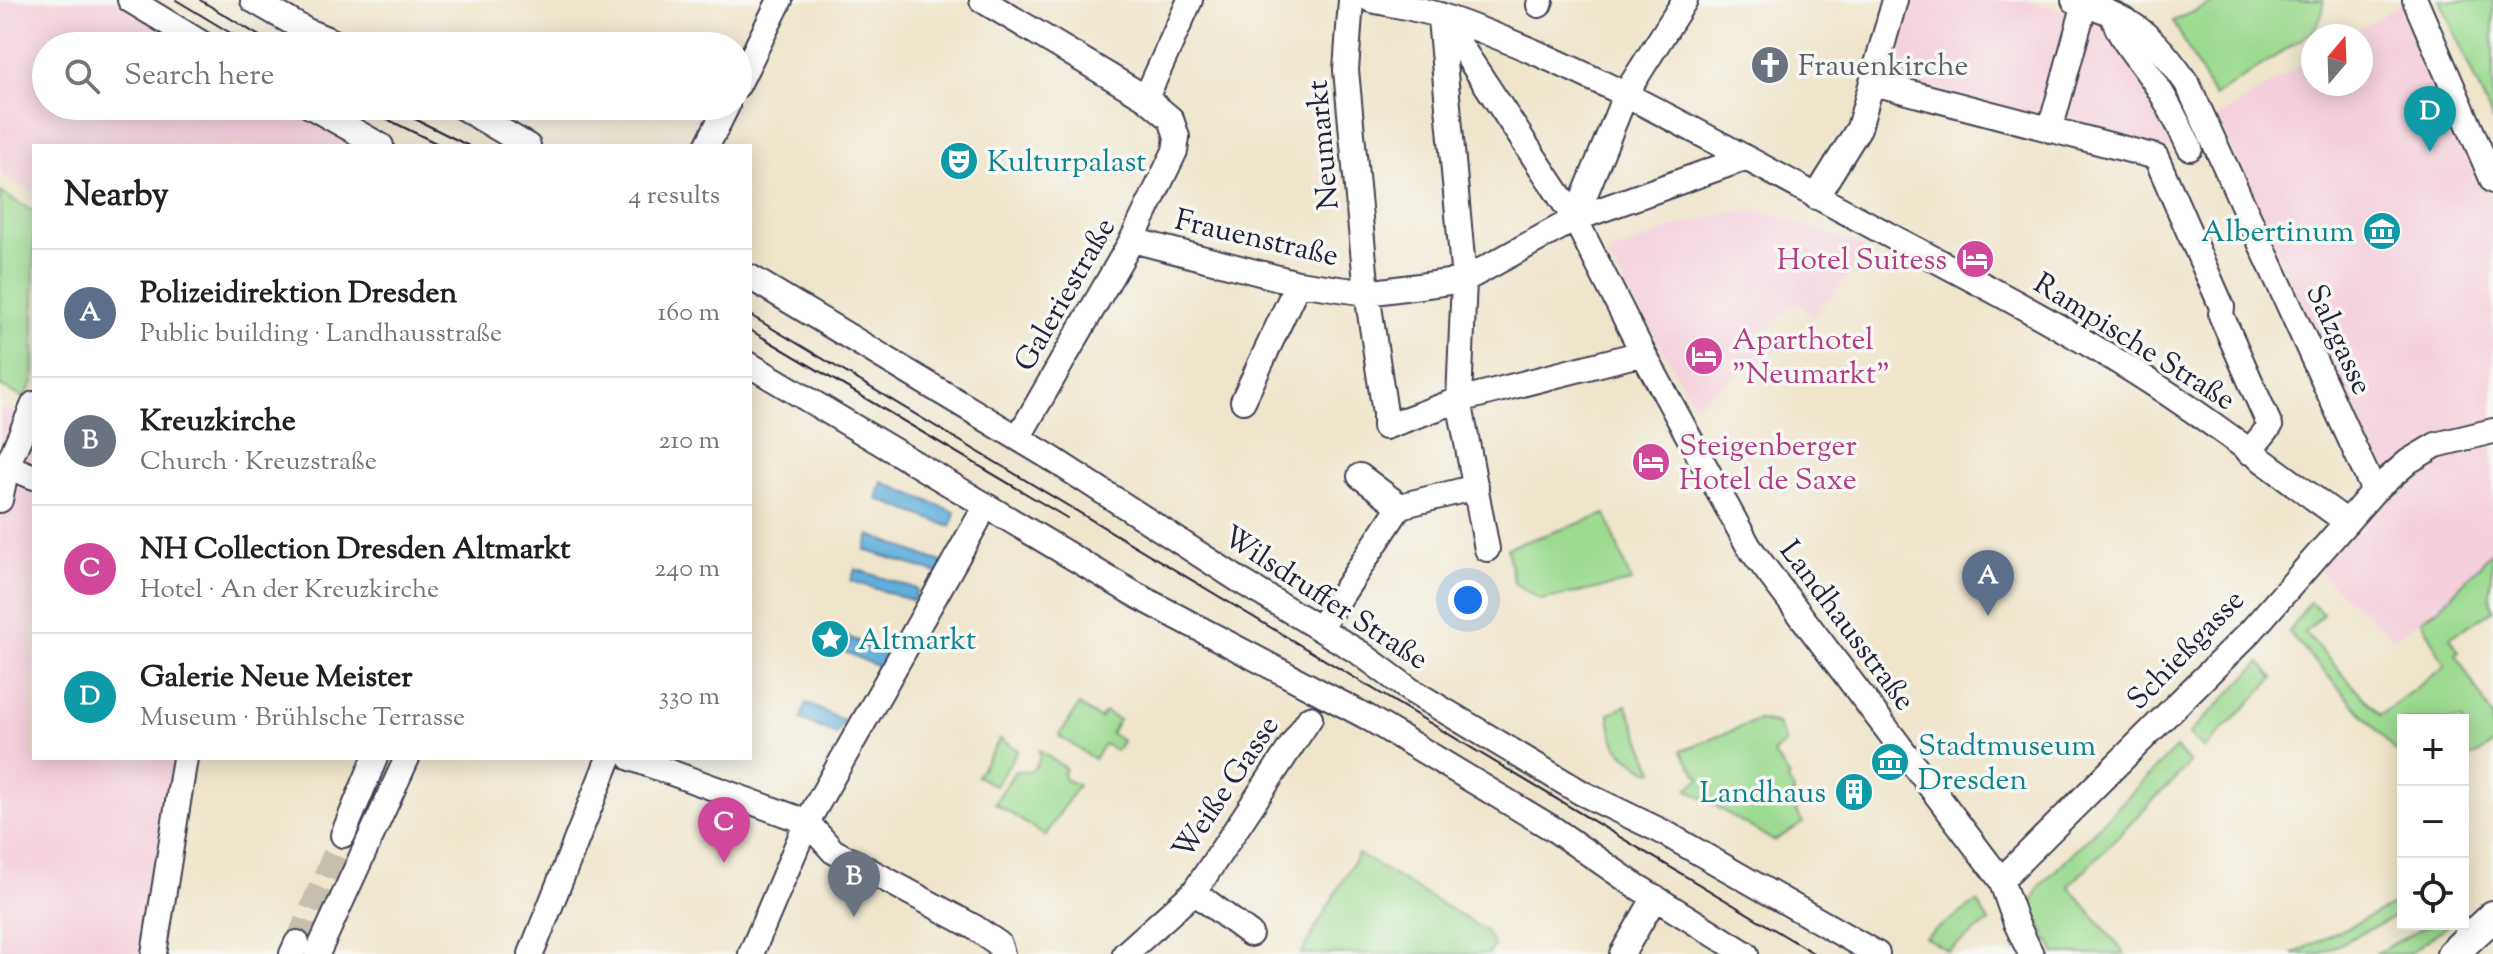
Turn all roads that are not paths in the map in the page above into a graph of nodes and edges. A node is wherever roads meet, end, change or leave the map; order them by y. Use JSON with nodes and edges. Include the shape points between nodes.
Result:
{"nodes":[{"id":1,"x":130,"y":0,"type":"edge"},
{"id":2,"x":253,"y":0,"type":"edge"},
{"id":3,"x":780,"y":0,"type":"edge"},
{"id":4,"x":1190,"y":0,"type":"edge"},
{"id":5,"x":1351,"y":0,"type":"edge"},
{"id":6,"x":1371,"y":0,"type":"edge"},
{"id":7,"x":1685,"y":0,"type":"edge"},
{"id":8,"x":1895,"y":0,"type":"edge"},
{"id":9,"x":2415,"y":0,"type":"edge"},
{"id":10,"x":991,"y":2,"type":"edge"},
{"id":11,"x":2079,"y":2,"type":"edge"},
{"id":12,"x":1439,"y":8,"type":"edge"},
{"id":13,"x":2112,"y":14,"type":"junction"},
{"id":14,"x":183,"y":32,"type":"edge"},
{"id":15,"x":309,"y":32,"type":"edge"},
{"id":16,"x":752,"y":57,"type":"edge"},
{"id":17,"x":1873,"y":83,"type":"junction"},
{"id":18,"x":1626,"y":93,"type":"junction"},
{"id":19,"x":1146,"y":98,"type":"junction"},
{"id":20,"x":335,"y":120,"type":"edge"},
{"id":21,"x":484,"y":120,"type":"edge"},
{"id":22,"x":720,"y":120,"type":"edge"},
{"id":23,"x":2050,"y":130,"type":"junction"},
{"id":24,"x":2212,"y":137,"type":"junction"},
{"id":25,"x":377,"y":144,"type":"edge"},
{"id":26,"x":525,"y":144,"type":"edge"},
{"id":27,"x":708,"y":144,"type":"edge"},
{"id":28,"x":2190,"y":148,"type":"junction"},
{"id":29,"x":1746,"y":158,"type":"junction"},
{"id":30,"x":2159,"y":163,"type":"junction"},
{"id":31,"x":2493,"y":181,"type":"edge"},
{"id":32,"x":1816,"y":197,"type":"junction"},
{"id":33,"x":1575,"y":219,"type":"junction"},
{"id":34,"x":1132,"y":240,"type":"junction"},
{"id":35,"x":752,"y":278,"type":"edge"},
{"id":36,"x":1464,"y":280,"type":"junction"},
{"id":37,"x":1298,"y":283,"type":"junction"},
{"id":38,"x":1367,"y":293,"type":"junction"},
{"id":39,"x":1647,"y":359,"type":"junction"},
{"id":40,"x":752,"y":366,"type":"edge"},
{"id":41,"x":1243,"y":401,"type":"dead end"},
{"id":42,"x":1461,"y":408,"type":"junction"},
{"id":43,"x":32,"y":409,"type":"edge"},
{"id":44,"x":2493,"y":431,"type":"edge"},
{"id":45,"x":1018,"y":438,"type":"junction"},
{"id":46,"x":2249,"y":452,"type":"junction"},
{"id":47,"x":7,"y":466,"type":"junction"},
{"id":48,"x":32,"y":476,"type":"edge"},
{"id":49,"x":1360,"y":476,"type":"dead end"},
{"id":50,"x":1476,"y":487,"type":"junction"},
{"id":51,"x":2374,"y":491,"type":"junction"},
{"id":52,"x":0,"y":500,"type":"edge"},
{"id":53,"x":1400,"y":506,"type":"junction"},
{"id":54,"x":978,"y":520,"type":"dead end"},
{"id":55,"x":2347,"y":522,"type":"junction"},
{"id":56,"x":1487,"y":549,"type":"dead end"},
{"id":57,"x":1320,"y":628,"type":"junction"},
{"id":58,"x":1310,"y":718,"type":"dead end"},
{"id":59,"x":190,"y":760,"type":"edge"},
{"id":60,"x":374,"y":760,"type":"edge"},
{"id":61,"x":406,"y":760,"type":"edge"},
{"id":62,"x":608,"y":760,"type":"edge"},
{"id":63,"x":636,"y":760,"type":"edge"},
{"id":64,"x":807,"y":822,"type":"junction"},
{"id":65,"x":343,"y":835,"type":"tunnel mouth"},
{"id":66,"x":2001,"y":880,"type":"junction"},
{"id":67,"x":1194,"y":892,"type":"junction"},
{"id":68,"x":1655,"y":897,"type":"junction"},
{"id":69,"x":2493,"y":916,"type":"edge"},
{"id":70,"x":1250,"y":934,"type":"dead end"},
{"id":71,"x":1000,"y":949,"type":"edge"},
{"id":72,"x":302,"y":950,"type":"edge"},
{"id":73,"x":154,"y":954,"type":"edge"},
{"id":74,"x":531,"y":954,"type":"edge"},
{"id":75,"x":751,"y":954,"type":"edge"},
{"id":76,"x":1125,"y":954,"type":"edge"},
{"id":77,"x":1622,"y":954,"type":"edge"},
{"id":78,"x":1746,"y":954,"type":"edge"},
{"id":79,"x":1877,"y":954,"type":"edge"},
{"id":80,"x":2031,"y":954,"type":"edge"},
{"id":81,"x":2452,"y":954,"type":"edge"}],
"edges":[{"from":1,"to":14,"type":"street"},
{"from":2,"to":15,"type":"street"},
{"from":3,"to":16,"type":"street"},
{"from":4,"to":19,"type":"street"},
{"from":5,"to":38,"type":"street","name":"Neumarkt","via":[[1346,70]]},
{"from":6,"to":12,"type":"street","via":[[1411,9]]},
{"from":7,"to":18,"type":"street"},
{"from":8,"to":17,"type":"street"},
{"from":9,"to":31,"type":"street"},
{"from":10,"to":19,"type":"street","name":"Galeriestraße"},
{"from":11,"to":13,"type":"street","name":"Salzgasse"},
{"from":11,"to":23,"type":"street"},
{"from":12,"to":18,"type":"street","name":"Rampische Straße"},
{"from":12,"to":33,"type":"street","name":"Landhausstraße"},
{"from":12,"to":36,"type":"street"},
{"from":13,"to":24,"type":"street","name":"Salzgasse","via":[[2141,29],[2169,57]]},
{"from":13,"to":28,"type":"street","via":[[2122,40],[2165,99]]},
{"from":17,"to":23,"type":"street"},
{"from":17,"to":32,"type":"street","via":[[1859,128]]},
{"from":18,"to":29,"type":"street","name":"Rampische Straße"},
{"from":18,"to":33,"type":"street"},
{"from":19,"to":34,"type":"street","name":"Galeriestraße","via":[[1171,119],[1177,137]]},
{"from":20,"to":25,"type":"street"},
{"from":21,"to":26,"type":"street"},
{"from":22,"to":27,"type":"street"},
{"from":23,"to":30,"type":"street","via":[[2156,157]]},
{"from":24,"to":28,"type":"street"},
{"from":24,"to":51,"type":"street","name":"Salzgasse"},
{"from":28,"to":30,"type":"street"},
{"from":29,"to":32,"type":"street","name":"Rampische Straße"},
{"from":29,"to":33,"type":"street"},
{"from":30,"to":46,"type":"street","via":[[2270,426]]},
{"from":32,"to":46,"type":"street","name":"Rampische Straße","via":[[2101,352]]},
{"from":33,"to":36,"type":"street"},
{"from":33,"to":39,"type":"street","name":"Landhausstraße"},
{"from":34,"to":37,"type":"street","name":"Frauenstraße"},
{"from":34,"to":45,"type":"street","name":"Galeriestraße"},
{"from":35,"to":45,"type":"street","name":"Wilsdruffer Straße"},
{"from":36,"to":38,"type":"street","name":"Frauenstraße"},
{"from":36,"to":42,"type":"street"},
{"from":37,"to":38,"type":"street","name":"Frauenstraße"},
{"from":37,"to":41,"type":"street"},
{"from":38,"to":42,"type":"street","name":"Neumarkt","via":[[1385,427]]},
{"from":39,"to":42,"type":"street"},
{"from":39,"to":66,"type":"street","name":"Landhausstraße","via":[[1749,547]]},
{"from":40,"to":68,"type":"street","via":[[1136,595],[1367,717]]},
{"from":42,"to":50,"type":"street"},
{"from":43,"to":47,"type":"street"},
{"from":44,"to":51,"type":"street","name":"Schießgasse","via":[[2436,445]]},
{"from":45,"to":57,"type":"street","name":"Wilsdruffer Straße"},
{"from":46,"to":55,"type":"street","name":"Rampische Straße"},
{"from":47,"to":48,"type":"street"},
{"from":47,"to":52,"type":"street"},
{"from":49,"to":53,"type":"street"},
{"from":50,"to":53,"type":"street"},
{"from":50,"to":56,"type":"street"},
{"from":51,"to":55,"type":"street","name":"Schießgasse"},
{"from":53,"to":57,"type":"street"},
{"from":54,"to":64,"type":"street"},
{"from":55,"to":66,"type":"street","name":"Schießgasse","via":[[2251,631]]},
{"from":57,"to":79,"type":"street","name":"Wilsdruffer Straße","via":[[1410,690],[1582,793],[1663,832]]},
{"from":58,"to":67,"type":"street","name":"Weiße Gasse"},
{"from":59,"to":73,"type":"street"},
{"from":60,"to":65,"type":"street"},
{"from":61,"to":72,"type":"street"},
{"from":62,"to":74,"type":"street"},
{"from":63,"to":64,"type":"street"},
{"from":64,"to":71,"type":"street","via":[[833,851],[974,927]]},
{"from":64,"to":75,"type":"street"},
{"from":66,"to":80,"type":"street","name":"Landhausstraße"},
{"from":67,"to":70,"type":"street","name":"Weiße Gasse"},
{"from":67,"to":76,"type":"street","name":"Weiße Gasse"},
{"from":68,"to":77,"type":"street"},
{"from":68,"to":78,"type":"street"},
{"from":69,"to":81,"type":"main road"}]}
